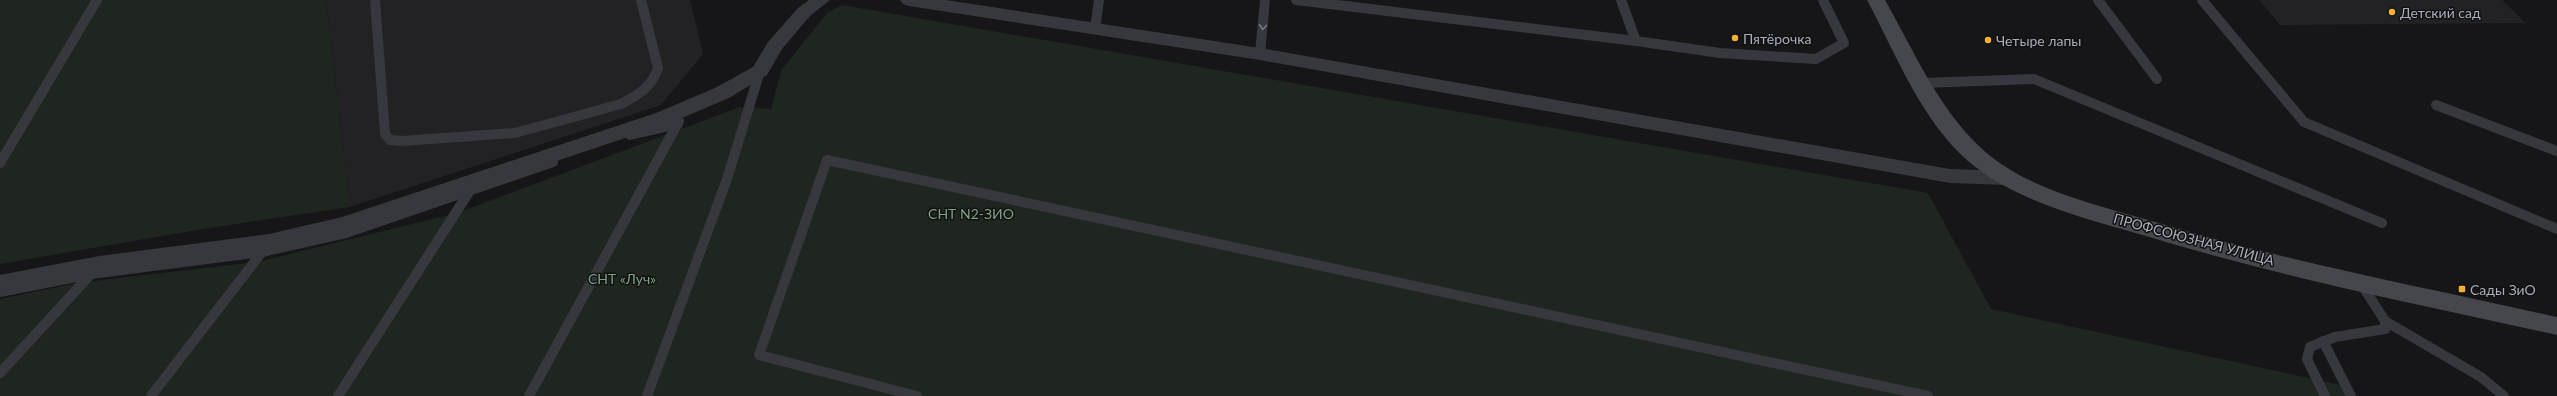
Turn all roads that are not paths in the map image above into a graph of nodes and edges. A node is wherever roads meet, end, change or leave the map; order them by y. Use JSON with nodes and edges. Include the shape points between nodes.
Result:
{"nodes":[{"id":1,"x":97,"y":0,"type":"edge"},
{"id":2,"x":375,"y":0,"type":"edge"},
{"id":3,"x":822,"y":0,"type":"edge"},
{"id":4,"x":909,"y":0,"type":"edge"},
{"id":5,"x":1099,"y":0,"type":"edge"},
{"id":6,"x":1265,"y":0,"type":"edge"},
{"id":7,"x":1296,"y":0,"type":"edge"},
{"id":8,"x":1621,"y":0,"type":"edge"},
{"id":9,"x":1823,"y":0,"type":"edge"},
{"id":10,"x":1876,"y":0,"type":"edge"},
{"id":11,"x":2098,"y":0,"type":"edge"},
{"id":12,"x":2202,"y":0,"type":"edge"},
{"id":13,"x":644,"y":1,"type":"edge"},
{"id":14,"x":965,"y":4,"type":"edge"},
{"id":15,"x":1095,"y":29,"type":"junction"},
{"id":16,"x":1636,"y":42,"type":"junction"},
{"id":17,"x":1260,"y":54,"type":"junction"},
{"id":18,"x":760,"y":71,"type":"junction"},
{"id":19,"x":2157,"y":79,"type":"dead end"},
{"id":20,"x":1923,"y":83,"type":"junction"},
{"id":21,"x":2436,"y":105,"type":"dead end"},
{"id":22,"x":682,"y":116,"type":"junction"},
{"id":23,"x":2557,"y":151,"type":"edge"},
{"id":24,"x":0,"y":163,"type":"edge"},
{"id":25,"x":2009,"y":178,"type":"junction"},
{"id":26,"x":469,"y":192,"type":"junction"},
{"id":27,"x":2382,"y":223,"type":"dead end"},
{"id":28,"x":2557,"y":229,"type":"edge"},
{"id":29,"x":262,"y":252,"type":"junction"},
{"id":30,"x":91,"y":274,"type":"junction"},
{"id":31,"x":2360,"y":282,"type":"junction"},
{"id":32,"x":0,"y":283,"type":"edge"},
{"id":33,"x":0,"y":292,"type":"edge"},
{"id":34,"x":2385,"y":321,"type":"junction"},
{"id":35,"x":2557,"y":326,"type":"edge"},
{"id":36,"x":2323,"y":341,"type":"junction"},
{"id":37,"x":0,"y":373,"type":"edge"},
{"id":38,"x":151,"y":396,"type":"edge"},
{"id":39,"x":338,"y":396,"type":"edge"},
{"id":40,"x":529,"y":396,"type":"edge"},
{"id":41,"x":647,"y":396,"type":"edge"},
{"id":42,"x":917,"y":396,"type":"edge"},
{"id":43,"x":1928,"y":396,"type":"edge"},
{"id":44,"x":2325,"y":396,"type":"edge"},
{"id":45,"x":2351,"y":396,"type":"edge"},
{"id":46,"x":2504,"y":396,"type":"edge"}],
"edges":[{"from":1,"to":24,"type":"lane"},
{"from":2,"to":13,"type":"lane","via":[[385,134],[390,140],[402,141],[515,133],[621,104],[636,96],[649,88],[658,68]]},
{"from":3,"to":18,"type":"street","via":[[804,12],[775,46]]},
{"from":4,"to":14,"type":"street"},
{"from":5,"to":15,"type":"lane"},
{"from":6,"to":17,"type":"lane","one_way":true},
{"from":7,"to":16,"type":"lane"},
{"from":8,"to":16,"type":"lane"},
{"from":9,"to":16,"type":"lane","via":[[1844,43],[1816,60],[1720,53]]},
{"from":10,"to":20,"type":"main road","name":"ПРОФСОЮЗНАЯ УЛИЦА"},
{"from":11,"to":19,"type":"lane"},
{"from":12,"to":28,"type":"lane","via":[[2304,122]]},
{"from":14,"to":15,"type":"street"},
{"from":15,"to":17,"type":"street"},
{"from":17,"to":25,"type":"street","via":[[1853,160],[1950,176]]},
{"from":18,"to":22,"type":"street"},
{"from":18,"to":41,"type":"lane","via":[[727,179]]},
{"from":20,"to":25,"type":"main road","name":"ПРОФСОЮЗНАЯ УЛИЦА","via":[[1952,133],[1976,156]]},
{"from":20,"to":27,"type":"lane","via":[[2034,79]]},
{"from":21,"to":23,"type":"lane"},
{"from":22,"to":26,"type":"lane"},
{"from":22,"to":32,"type":"street","via":[[344,224],[269,242],[99,264]]},
{"from":22,"to":40,"type":"lane"},
{"from":25,"to":31,"type":"main road","name":"ПРОФСОЮЗНАЯ УЛИЦА","via":[[2083,208],[2175,238]]},
{"from":26,"to":29,"type":"lane","via":[[346,233]]},
{"from":26,"to":39,"type":"lane"},
{"from":29,"to":30,"type":"lane"},
{"from":29,"to":38,"type":"lane"},
{"from":30,"to":33,"type":"lane"},
{"from":30,"to":37,"type":"lane"},
{"from":31,"to":34,"type":"lane"},
{"from":31,"to":35,"type":"main road","name":"ПРОФСОЮЗНАЯ УЛИЦА"},
{"from":34,"to":36,"type":"lane","via":[[2384,329],[2375,332]]},
{"from":34,"to":46,"type":"lane","via":[[2481,377]]},
{"from":36,"to":44,"type":"lane","via":[[2310,347],[2307,359]]},
{"from":36,"to":45,"type":"lane"},
{"from":42,"to":43,"type":"lane","via":[[759,355],[827,160]]}]}
